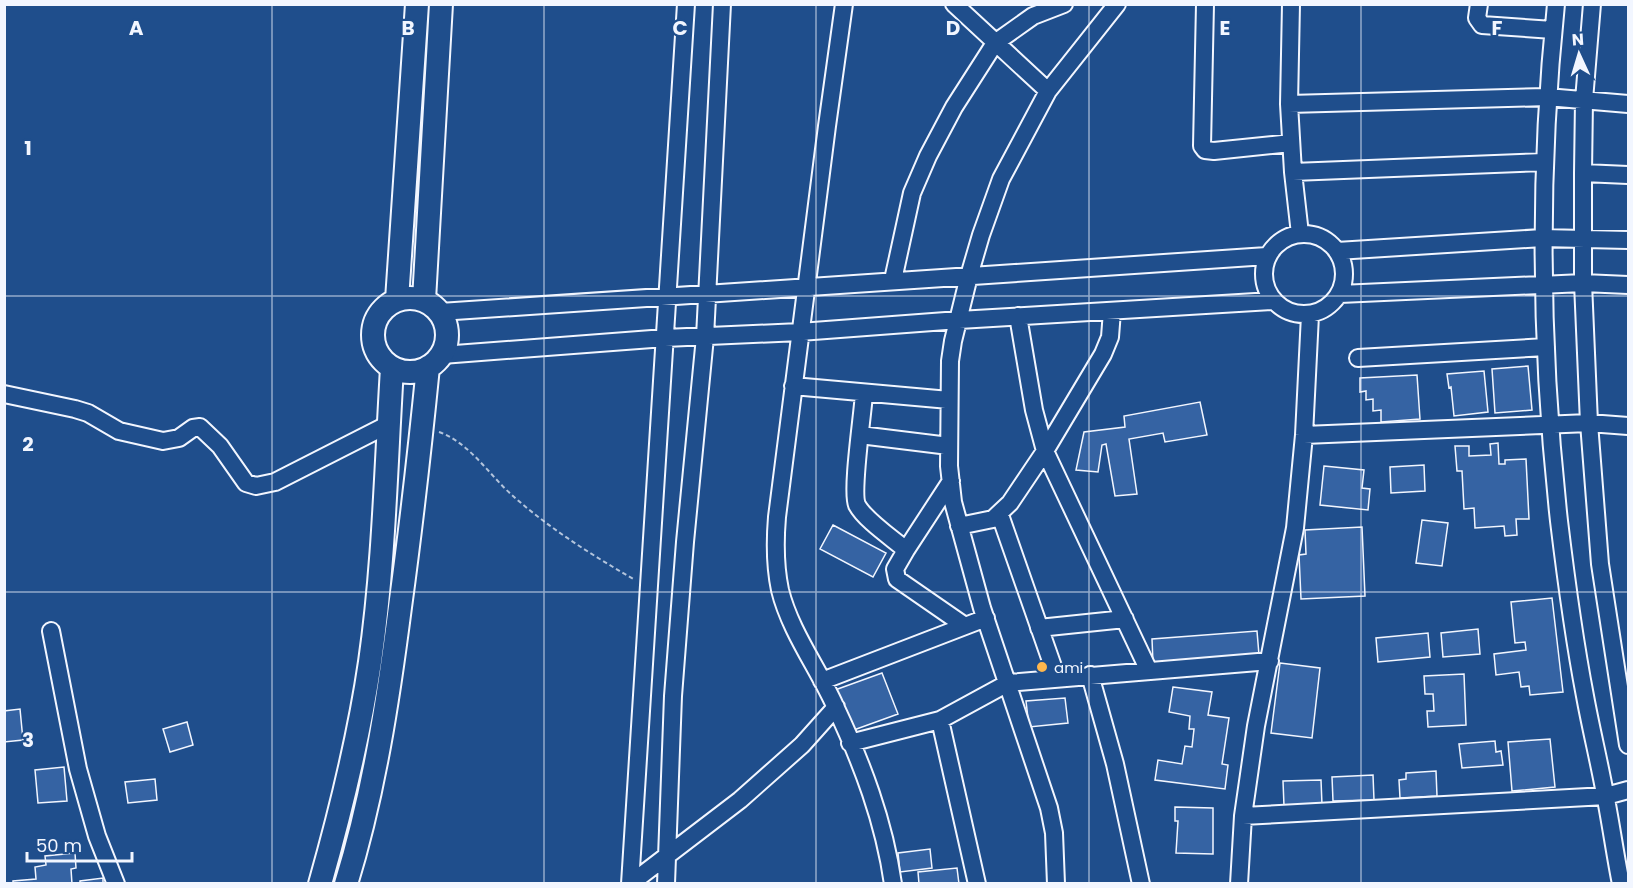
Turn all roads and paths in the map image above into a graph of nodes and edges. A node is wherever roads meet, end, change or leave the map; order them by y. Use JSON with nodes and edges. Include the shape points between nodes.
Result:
{"nodes":[{"id":1,"x":417,"y":4,"type":"edge"},
{"id":2,"x":441,"y":4,"type":"edge"},
{"id":3,"x":686,"y":4,"type":"edge"},
{"id":4,"x":722,"y":4,"type":"edge"},
{"id":5,"x":844,"y":4,"type":"edge"},
{"id":6,"x":954,"y":4,"type":"edge"},
{"id":7,"x":1064,"y":4,"type":"edge"},
{"id":8,"x":1117,"y":4,"type":"edge"},
{"id":9,"x":1205,"y":4,"type":"edge"},
{"id":10,"x":1291,"y":4,"type":"edge"},
{"id":11,"x":1479,"y":4,"type":"edge"},
{"id":12,"x":1556,"y":4,"type":"edge"},
{"id":13,"x":1592,"y":4,"type":"edge"},
{"id":14,"x":1553,"y":30,"type":"junction"},
{"id":15,"x":995,"y":43,"type":"junction"},
{"id":16,"x":1048,"y":91,"type":"junction"},
{"id":17,"x":1547,"y":98,"type":"junction"},
{"id":18,"x":1584,"y":100,"type":"junction"},
{"id":19,"x":1289,"y":104,"type":"junction"},
{"id":20,"x":1629,"y":104,"type":"edge"},
{"id":21,"x":1291,"y":143,"type":"junction"},
{"id":22,"x":1544,"y":162,"type":"junction"},
{"id":23,"x":1293,"y":172,"type":"junction"},
{"id":24,"x":1582,"y":173,"type":"junction"},
{"id":25,"x":1629,"y":175,"type":"edge"},
{"id":26,"x":1300,"y":234,"type":"junction"},
{"id":27,"x":1542,"y":238,"type":"junction"},
{"id":28,"x":1582,"y":238,"type":"junction"},
{"id":29,"x":1629,"y":240,"type":"edge"},
{"id":30,"x":1337,"y":251,"type":"junction"},
{"id":31,"x":1267,"y":256,"type":"junction"},
{"id":32,"x":969,"y":276,"type":"junction"},
{"id":33,"x":893,"y":280,"type":"junction"},
{"id":34,"x":1583,"y":283,"type":"junction"},
{"id":35,"x":1543,"y":284,"type":"junction"},
{"id":36,"x":1629,"y":285,"type":"edge"},
{"id":37,"x":807,"y":286,"type":"junction"},
{"id":38,"x":707,"y":293,"type":"junction"},
{"id":39,"x":1340,"y":294,"type":"junction"},
{"id":40,"x":666,"y":296,"type":"junction"},
{"id":41,"x":397,"y":300,"type":"junction"},
{"id":42,"x":1272,"y":301,"type":"junction"},
{"id":43,"x":432,"y":306,"type":"junction"},
{"id":44,"x":1112,"y":311,"type":"junction"},
{"id":45,"x":1310,"y":315,"type":"junction"},
{"id":46,"x":1018,"y":316,"type":"junction"},
{"id":47,"x":959,"y":320,"type":"junction"},
{"id":48,"x":800,"y":332,"type":"junction"},
{"id":49,"x":705,"y":337,"type":"junction"},
{"id":50,"x":665,"y":338,"type":"junction"},
{"id":51,"x":1546,"y":347,"type":"junction"},
{"id":52,"x":1358,"y":358,"type":"dead end"},
{"id":53,"x":435,"y":361,"type":"junction"},
{"id":54,"x":392,"y":368,"type":"junction"},
{"id":55,"x":793,"y":386,"type":"junction"},
{"id":56,"x":864,"y":393,"type":"junction"},
{"id":57,"x":4,"y":394,"type":"edge"},
{"id":58,"x":949,"y":400,"type":"junction"},
{"id":59,"x":1589,"y":423,"type":"junction"},
{"id":60,"x":389,"y":424,"type":"junction"},
{"id":61,"x":1550,"y":425,"type":"junction"},
{"id":62,"x":1629,"y":426,"type":"edge"},
{"id":63,"x":423,"y":427,"type":"junction"},
{"id":64,"x":860,"y":435,"type":"junction"},
{"id":65,"x":1304,"y":435,"type":"junction"},
{"id":66,"x":949,"y":446,"type":"junction"},
{"id":67,"x":1045,"y":452,"type":"junction"},
{"id":68,"x":951,"y":481,"type":"junction"},
{"id":69,"x":1000,"y":515,"type":"junction"},
{"id":70,"x":959,"y":526,"type":"junction"},
{"id":71,"x":906,"y":549,"type":"junction"},
{"id":72,"x":649,"y":588,"type":"junction"},
{"id":73,"x":986,"y":618,"type":"junction"},
{"id":74,"x":1125,"y":619,"type":"junction"},
{"id":75,"x":965,"y":626,"type":"junction"},
{"id":76,"x":1039,"y":628,"type":"junction"},
{"id":77,"x":51,"y":631,"type":"dead end"},
{"id":78,"x":1270,"y":661,"type":"junction"},
{"id":79,"x":1149,"y":671,"type":"junction"},
{"id":80,"x":1090,"y":675,"type":"junction"},
{"id":81,"x":1057,"y":678,"type":"junction"},
{"id":82,"x":822,"y":681,"type":"junction"},
{"id":83,"x":1008,"y":682,"type":"junction"},
{"id":84,"x":836,"y":707,"type":"junction"},
{"id":85,"x":940,"y":720,"type":"junction"},
{"id":86,"x":850,"y":743,"type":"junction"},
{"id":87,"x":1629,"y":745,"type":"edge"},
{"id":88,"x":1629,"y":790,"type":"edge"},
{"id":89,"x":1606,"y":795,"type":"junction"},
{"id":90,"x":1243,"y":816,"type":"junction"},
{"id":91,"x":666,"y":858,"type":"junction"},
{"id":92,"x":1239,"y":883,"type":"edge"},
{"id":93,"x":116,"y":884,"type":"edge"},
{"id":94,"x":320,"y":884,"type":"edge"},
{"id":95,"x":346,"y":884,"type":"edge"},
{"id":96,"x":630,"y":884,"type":"edge"},
{"id":97,"x":666,"y":884,"type":"edge"},
{"id":98,"x":893,"y":884,"type":"edge"},
{"id":99,"x":977,"y":884,"type":"edge"},
{"id":100,"x":1056,"y":884,"type":"edge"},
{"id":101,"x":1141,"y":884,"type":"edge"},
{"id":102,"x":1231,"y":884,"type":"edge"},
{"id":103,"x":1620,"y":884,"type":"edge"}],
"edges":[{"from":1,"to":41,"type":"highway"},
{"from":2,"to":43,"type":"highway"},
{"from":3,"to":40,"type":"street"},
{"from":4,"to":38,"type":"street"},
{"from":5,"to":37,"type":"street"},
{"from":6,"to":15,"type":"street"},
{"from":7,"to":15,"type":"street","via":[[1033,16]]},
{"from":8,"to":16,"type":"street"},
{"from":9,"to":21,"type":"street","via":[[1202,146],[1214,151]]},
{"from":10,"to":19,"type":"street"},
{"from":11,"to":14,"type":"street","via":[[1477,18],[1482,26]]},
{"from":12,"to":14,"type":"street"},
{"from":13,"to":18,"type":"street"},
{"from":14,"to":17,"type":"street"},
{"from":15,"to":16,"type":"street"},
{"from":15,"to":33,"type":"street","via":[[954,107],[912,193]]},
{"from":16,"to":32,"type":"street","via":[[1001,179]]},
{"from":17,"to":18,"type":"street"},
{"from":17,"to":19,"type":"street"},
{"from":17,"to":22,"type":"street"},
{"from":18,"to":20,"type":"street"},
{"from":18,"to":24,"type":"street"},
{"from":19,"to":21,"type":"street"},
{"from":21,"to":23,"type":"street"},
{"from":22,"to":23,"type":"street"},
{"from":22,"to":27,"type":"street"},
{"from":23,"to":26,"type":"street"},
{"from":24,"to":25,"type":"street"},
{"from":24,"to":28,"type":"street"},
{"from":26,"to":30,"type":"street","via":[[1321,237]]},
{"from":26,"to":31,"type":"street","via":[[1281,241]]},
{"from":27,"to":28,"type":"street"},
{"from":27,"to":30,"type":"street"},
{"from":27,"to":35,"type":"street"},
{"from":28,"to":29,"type":"street"},
{"from":28,"to":34,"type":"street"},
{"from":30,"to":39,"type":"street","via":[[1345,272]]},
{"from":31,"to":32,"type":"street"},
{"from":31,"to":42,"type":"street","via":[[1263,279]]},
{"from":32,"to":33,"type":"street"},
{"from":32,"to":47,"type":"street"},
{"from":33,"to":37,"type":"street"},
{"from":34,"to":35,"type":"street"},
{"from":34,"to":36,"type":"street"},
{"from":34,"to":59,"type":"street"},
{"from":35,"to":39,"type":"street"},
{"from":35,"to":51,"type":"street"},
{"from":37,"to":38,"type":"street"},
{"from":37,"to":48,"type":"street"},
{"from":38,"to":40,"type":"street"},
{"from":38,"to":49,"type":"street"},
{"from":39,"to":45,"type":"street","via":[[1327,307]]},
{"from":40,"to":43,"type":"street"},
{"from":40,"to":50,"type":"street"},
{"from":41,"to":43,"type":"highway","via":[[415,297]]},
{"from":41,"to":54,"type":"highway","via":[[380,312],[372,332],[377,352]]},
{"from":42,"to":44,"type":"street"},
{"from":42,"to":45,"type":"street","via":[[1289,313]]},
{"from":43,"to":53,"type":"highway","via":[[446,322],[448,334]]},
{"from":44,"to":46,"type":"street"},
{"from":44,"to":67,"type":"street","via":[[1108,344]]},
{"from":45,"to":65,"type":"street"},
{"from":46,"to":47,"type":"street"},
{"from":46,"to":67,"type":"street"},
{"from":47,"to":48,"type":"street"},
{"from":47,"to":58,"type":"street"},
{"from":48,"to":49,"type":"street"},
{"from":48,"to":55,"type":"street"},
{"from":49,"to":50,"type":"street"},
{"from":49,"to":91,"type":"street","via":[[673,696]]},
{"from":50,"to":53,"type":"street"},
{"from":50,"to":72,"type":"street"},
{"from":51,"to":52,"type":"street"},
{"from":51,"to":61,"type":"street"},
{"from":53,"to":54,"type":"highway","via":[[416,372]]},
{"from":53,"to":63,"type":"highway"},
{"from":54,"to":60,"type":"highway"},
{"from":55,"to":56,"type":"street"},
{"from":55,"to":82,"type":"street","via":[[777,517],[777,567],[785,606]]},
{"from":56,"to":58,"type":"street"},
{"from":56,"to":64,"type":"street"},
{"from":57,"to":60,"type":"street","via":[[75,409],[119,431],[163,441],[200,427],[246,483],[256,486],[275,482]]},
{"from":58,"to":66,"type":"street"},
{"from":59,"to":61,"type":"street"},
{"from":59,"to":62,"type":"street"},
{"from":59,"to":87,"type":"street","via":[[1600,564]]},
{"from":60,"to":94,"type":"highway","via":[[370,661],[357,742]]},
{"from":61,"to":65,"type":"street"},
{"from":61,"to":89,"type":"street","via":[[1559,523],[1584,696]]},
{"from":63,"to":72,"type":"path","via":[[455,440],[537,516],[575,544]]},
{"from":63,"to":95,"type":"highway","via":[[387,707]]},
{"from":64,"to":66,"type":"street"},
{"from":64,"to":71,"type":"street","via":[[855,489],[858,507]]},
{"from":65,"to":78,"type":"street","via":[[1295,528]]},
{"from":66,"to":68,"type":"street"},
{"from":67,"to":69,"type":"street"},
{"from":67,"to":74,"type":"street"},
{"from":68,"to":70,"type":"street"},
{"from":68,"to":71,"type":"street"},
{"from":69,"to":70,"type":"street"},
{"from":69,"to":76,"type":"street"},
{"from":70,"to":73,"type":"street"},
{"from":71,"to":75,"type":"street","via":[[895,569],[897,579]]},
{"from":72,"to":96,"type":"street"},
{"from":73,"to":75,"type":"street"},
{"from":73,"to":83,"type":"street"},
{"from":74,"to":76,"type":"street"},
{"from":74,"to":79,"type":"street"},
{"from":75,"to":82,"type":"street"},
{"from":76,"to":81,"type":"street"},
{"from":77,"to":93,"type":"street","via":[[83,789]]},
{"from":78,"to":79,"type":"street"},
{"from":78,"to":90,"type":"street"},
{"from":79,"to":80,"type":"street"},
{"from":80,"to":81,"type":"street"},
{"from":80,"to":101,"type":"street","via":[[1115,764]]},
{"from":81,"to":83,"type":"street"},
{"from":82,"to":84,"type":"street"},
{"from":83,"to":85,"type":"street"},
{"from":83,"to":100,"type":"street","via":[[1054,833]]},
{"from":84,"to":86,"type":"street"},
{"from":84,"to":91,"type":"street","via":[[782,764]]},
{"from":85,"to":86,"type":"street"},
{"from":85,"to":99,"type":"street"},
{"from":86,"to":98,"type":"street","via":[[885,833]]},
{"from":88,"to":89,"type":"street"},
{"from":89,"to":90,"type":"street"},
{"from":89,"to":103,"type":"street"},
{"from":90,"to":92,"type":"street"},
{"from":91,"to":96,"type":"street"},
{"from":91,"to":97,"type":"street"},
{"from":92,"to":102,"type":"street"}]}
